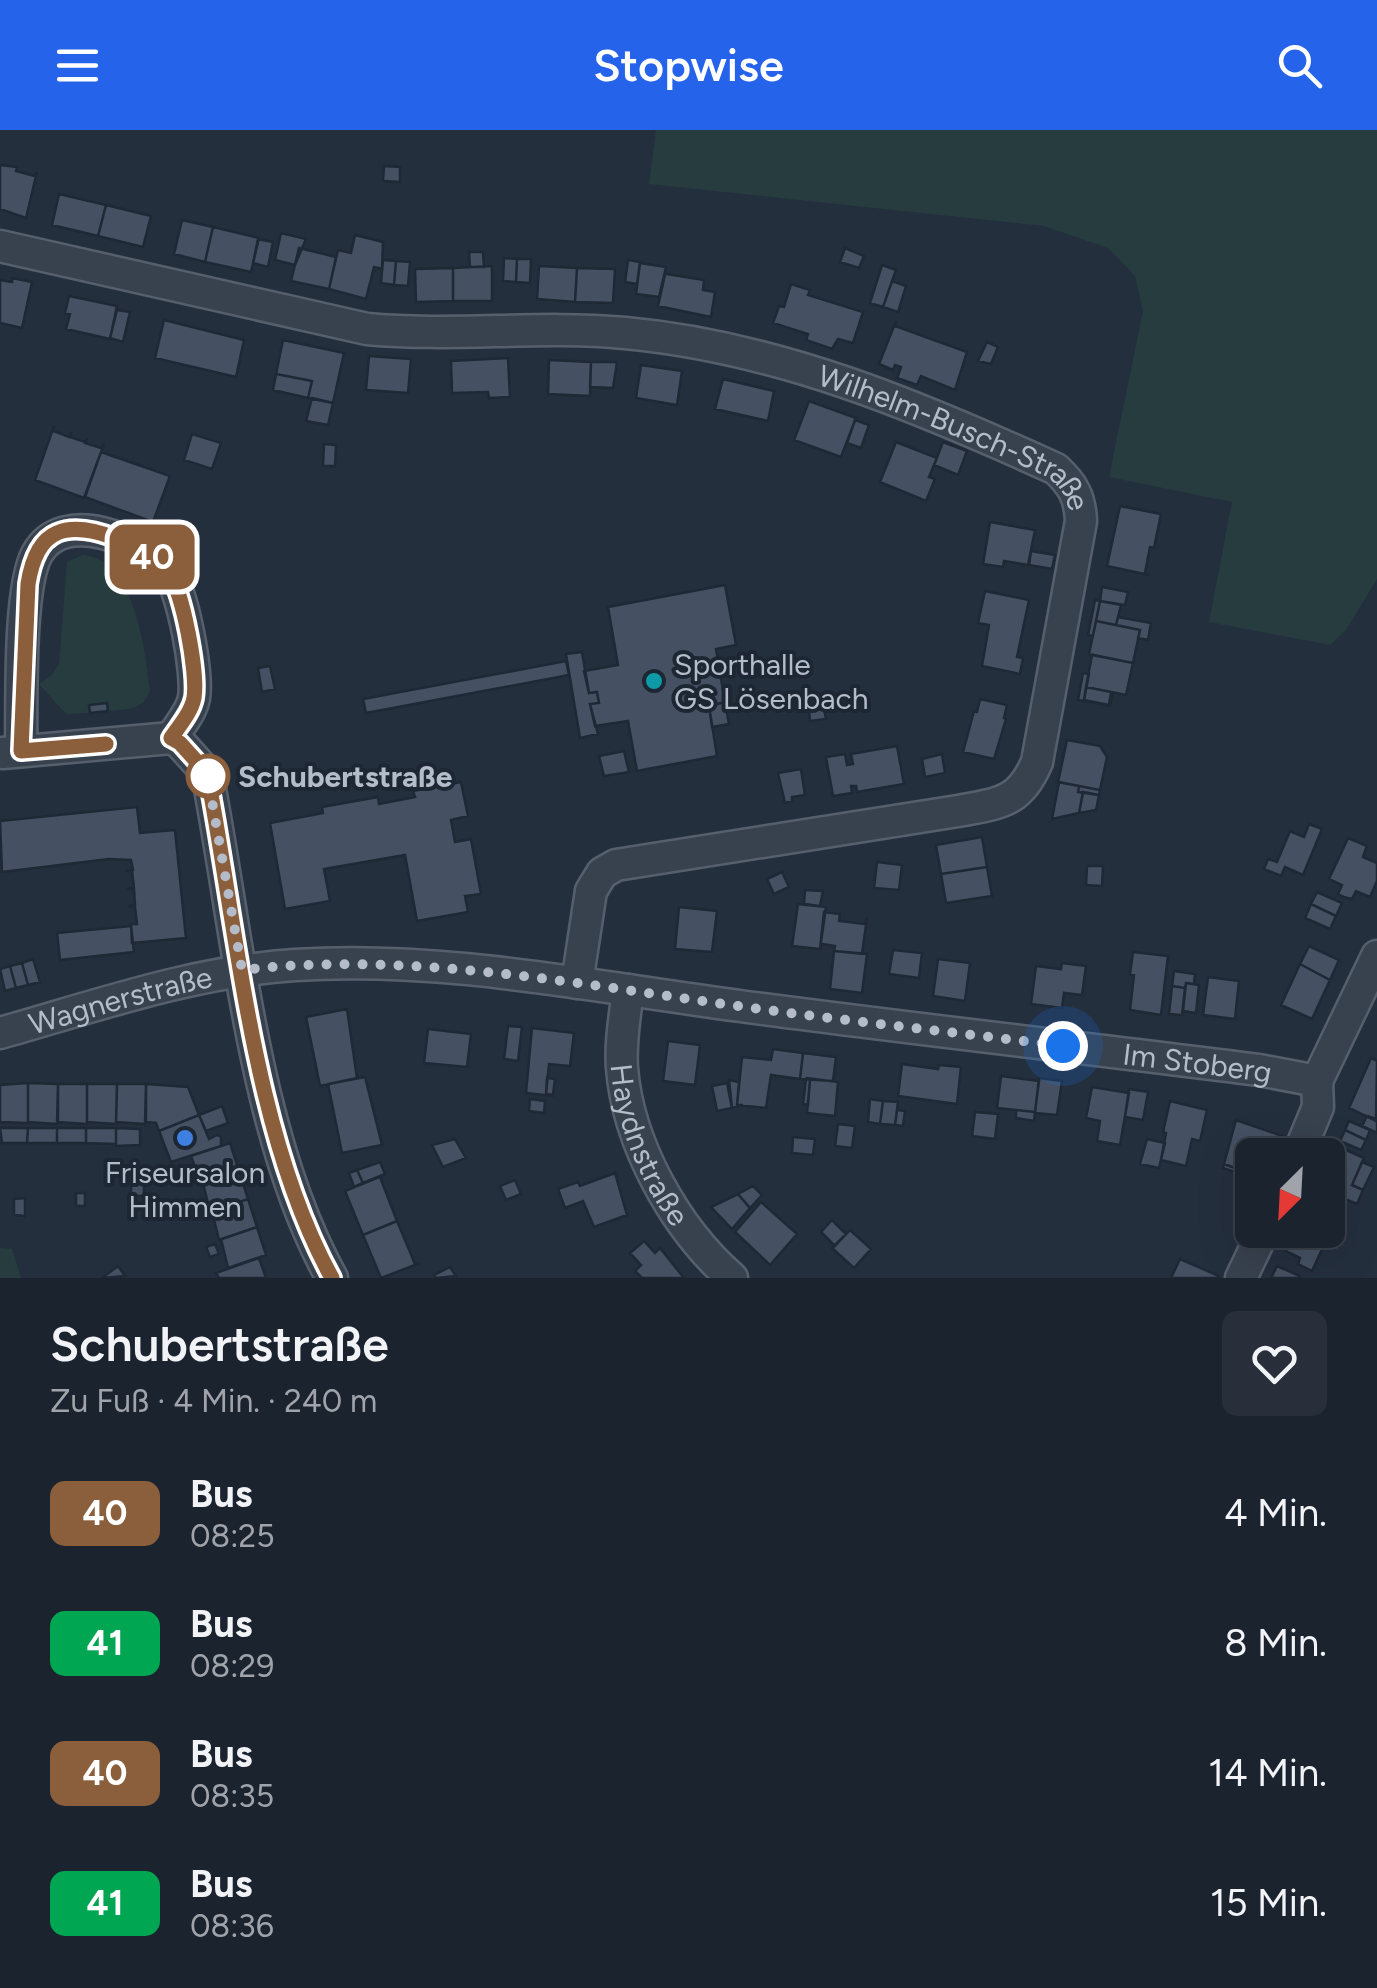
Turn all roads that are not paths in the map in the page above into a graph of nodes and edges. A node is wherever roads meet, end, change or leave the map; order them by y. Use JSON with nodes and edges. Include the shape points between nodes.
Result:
{"nodes":[{"id":1,"x":0,"y":246,"type":"edge"},
{"id":2,"x":171,"y":738,"type":"junction"},
{"id":3,"x":10,"y":752,"type":"edge"},
{"id":4,"x":1377,"y":956,"type":"edge"},
{"id":5,"x":242,"y":970,"type":"junction"},
{"id":6,"x":576,"y":983,"type":"junction"},
{"id":7,"x":628,"y":990,"type":"junction"},
{"id":8,"x":0,"y":1034,"type":"edge"},
{"id":9,"x":1317,"y":1082,"type":"junction"},
{"id":10,"x":1305,"y":1138,"type":"edge"},
{"id":11,"x":1256,"y":1248,"type":"edge"},
{"id":12,"x":332,"y":1278,"type":"edge"},
{"id":13,"x":732,"y":1278,"type":"edge"},
{"id":14,"x":1242,"y":1278,"type":"edge"}],
"edges":[{"from":1,"to":6,"type":"street","name":"Wilhelm-Busch-Straße","via":[[367,328],[629,333],[779,361],[887,394],[1070,482],[1081,520],[1037,762],[1020,792],[986,806],[616,866],[591,891]]},
{"from":2,"to":3,"type":"street"},
{"from":2,"to":3,"type":"street","via":[[194,694],[172,577],[128,543],[64,530],[46,541],[28,584]]},
{"from":2,"to":5,"type":"street","via":[[207,773]]},
{"from":4,"to":9,"type":"street"},
{"from":5,"to":6,"type":"street","name":"Im Stoberg","via":[[372,963]]},
{"from":5,"to":8,"type":"street","name":"Wagnerstraße"},
{"from":5,"to":12,"type":"street","via":[[281,1150]]},
{"from":6,"to":7,"type":"street","name":"Im Stoberg"},
{"from":7,"to":9,"type":"street","name":"Im Stoberg"},
{"from":7,"to":13,"type":"street","name":"Haydnstraße","via":[[622,1068],[648,1162],[685,1227]]},
{"from":9,"to":10,"type":"street","via":[[1318,1106]]},
{"from":11,"to":14,"type":"street"}]}
